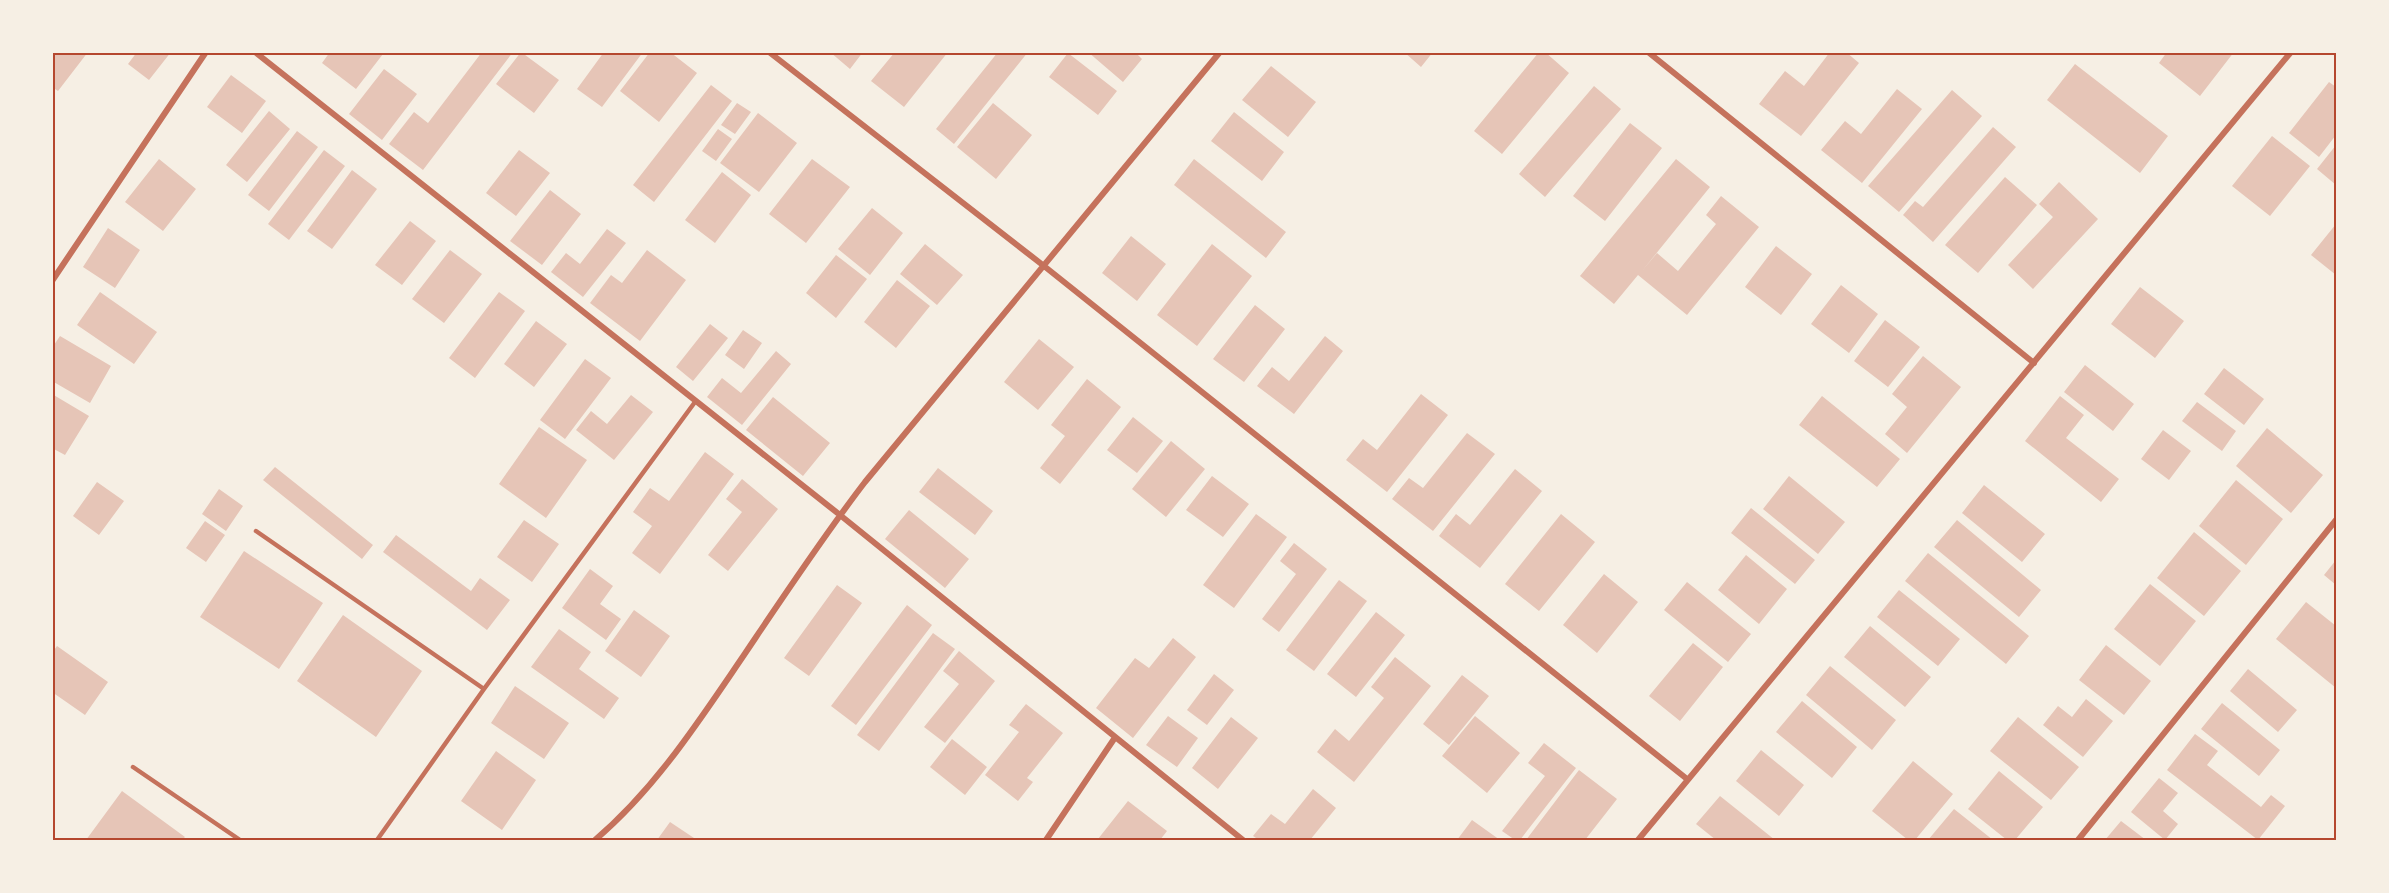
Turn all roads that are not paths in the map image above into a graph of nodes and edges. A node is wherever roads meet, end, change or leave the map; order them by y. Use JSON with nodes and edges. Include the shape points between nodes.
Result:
{"nodes":[{"id":1,"x":206,"y":52,"type":"edge"},
{"id":2,"x":255,"y":52,"type":"edge"},
{"id":3,"x":769,"y":52,"type":"edge"},
{"id":4,"x":1220,"y":52,"type":"edge"},
{"id":5,"x":1648,"y":52,"type":"edge"},
{"id":6,"x":2291,"y":52,"type":"edge"},
{"id":7,"x":1044,"y":266,"type":"junction"},
{"id":8,"x":52,"y":281,"type":"edge"},
{"id":9,"x":2034,"y":363,"type":"junction"},
{"id":10,"x":695,"y":402,"type":"junction"},
{"id":11,"x":840,"y":515,"type":"junction"},
{"id":12,"x":2337,"y":520,"type":"edge"},
{"id":13,"x":256,"y":531,"type":"dead end"},
{"id":14,"x":484,"y":689,"type":"junction"},
{"id":15,"x":1114,"y":739,"type":"junction"},
{"id":16,"x":133,"y":767,"type":"dead end"},
{"id":17,"x":1687,"y":779,"type":"junction"},
{"id":18,"x":240,"y":840,"type":"edge"},
{"id":19,"x":377,"y":840,"type":"edge"},
{"id":20,"x":595,"y":840,"type":"edge"},
{"id":21,"x":1046,"y":840,"type":"edge"},
{"id":22,"x":1243,"y":840,"type":"edge"},
{"id":23,"x":1638,"y":840,"type":"edge"},
{"id":24,"x":2078,"y":840,"type":"edge"}],
"edges":[{"from":1,"to":8,"type":"street"},
{"from":2,"to":10,"type":"street"},
{"from":3,"to":7,"type":"street"},
{"from":4,"to":7,"type":"street"},
{"from":5,"to":9,"type":"street"},
{"from":6,"to":9,"type":"street"},
{"from":7,"to":11,"type":"street"},
{"from":7,"to":17,"type":"street"},
{"from":9,"to":17,"type":"street"},
{"from":10,"to":11,"type":"street"},
{"from":10,"to":14,"type":"lane"},
{"from":11,"to":15,"type":"street"},
{"from":11,"to":20,"type":"street","via":[[678,752],[639,798]]},
{"from":12,"to":24,"type":"street"},
{"from":13,"to":14,"type":"lane"},
{"from":14,"to":19,"type":"lane"},
{"from":15,"to":21,"type":"street"},
{"from":15,"to":22,"type":"street"},
{"from":16,"to":18,"type":"lane"},
{"from":17,"to":23,"type":"street"}]}
